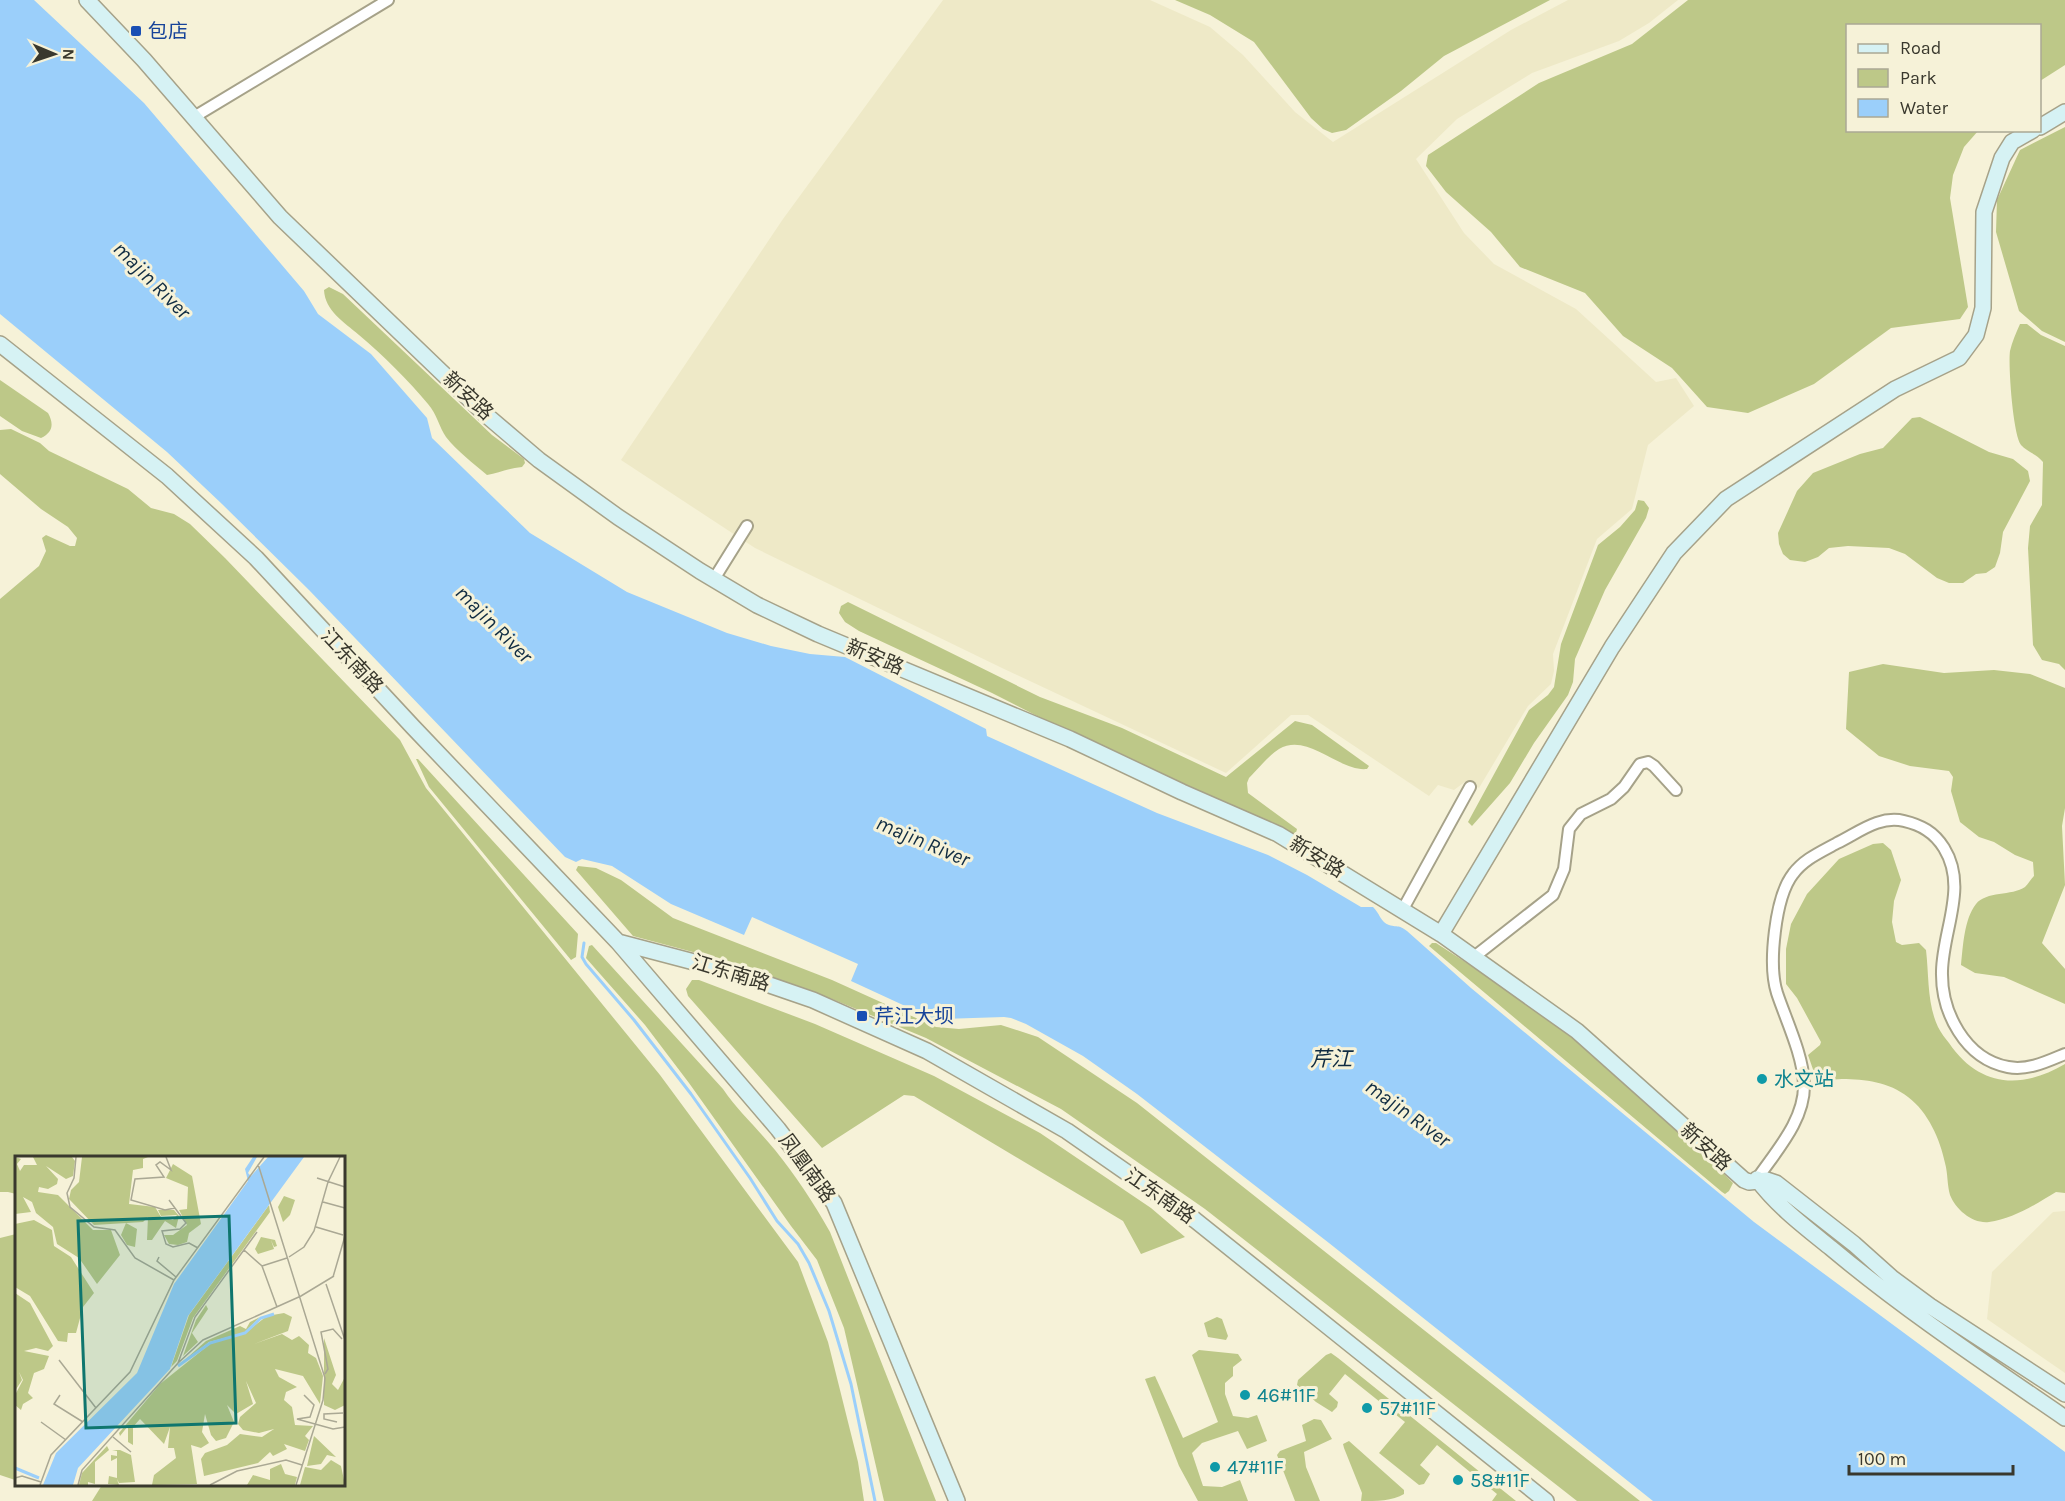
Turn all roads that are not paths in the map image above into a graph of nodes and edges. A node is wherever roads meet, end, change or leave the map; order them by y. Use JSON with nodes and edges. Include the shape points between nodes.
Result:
{"nodes":[{"id":1,"x":87,"y":0,"type":"edge"},
{"id":2,"x":388,"y":0,"type":"edge"},
{"id":3,"x":2065,"y":112,"type":"edge"},
{"id":4,"x":194,"y":117,"type":"junction"},
{"id":5,"x":2041,"y":126,"type":"edge"},
{"id":6,"x":2030,"y":132,"type":"edge"},
{"id":7,"x":0,"y":344,"type":"edge"},
{"id":8,"x":747,"y":526,"type":"dead end"},
{"id":9,"x":714,"y":579,"type":"junction"},
{"id":10,"x":1470,"y":787,"type":"dead end"},
{"id":11,"x":1676,"y":790,"type":"dead end"},
{"id":12,"x":1402,"y":909,"type":"junction"},
{"id":13,"x":1442,"y":934,"type":"junction"},
{"id":14,"x":618,"y":942,"type":"junction"},
{"id":15,"x":1474,"y":957,"type":"junction"},
{"id":16,"x":2065,"y":1054,"type":"edge"},
{"id":17,"x":1757,"y":1179,"type":"junction"},
{"id":18,"x":2065,"y":1394,"type":"edge"},
{"id":19,"x":2065,"y":1418,"type":"edge"},
{"id":20,"x":957,"y":1501,"type":"edge"},
{"id":21,"x":1546,"y":1501,"type":"edge"}],
"edges":[{"from":1,"to":4,"type":"main road","name":"新安路"},
{"from":2,"to":4,"type":"street"},
{"from":3,"to":5,"type":"main road"},
{"from":4,"to":9,"type":"main road","name":"新安路","via":[[280,217],[485,414],[539,460],[618,517]]},
{"from":6,"to":13,"type":"main road","via":[[2012,142],[2002,158],[1984,212],[1983,308],[1971,342],[1959,358],[1895,389],[1726,498],[1674,553],[1612,647]]},
{"from":7,"to":14,"type":"main road","name":"江东南路","via":[[167,476],[256,558]]},
{"from":8,"to":9,"type":"street"},
{"from":9,"to":12,"type":"main road","name":"新安路","via":[[818,634],[1070,739],[1278,834]]},
{"from":10,"to":12,"type":"street"},
{"from":11,"to":15,"type":"street","via":[[1654,765],[1640,764],[1611,799],[1581,814],[1569,829],[1564,870],[1553,896]]},
{"from":12,"to":13,"type":"main road","name":"新安路"},
{"from":13,"to":15,"type":"main road","name":"新安路"},
{"from":14,"to":20,"type":"main road","name":"凤凰南路","via":[[778,1129],[834,1203]]},
{"from":14,"to":21,"type":"main road","name":"江东南路","via":[[732,972],[813,1000],[927,1051],[1067,1131],[1195,1220]]},
{"from":15,"to":17,"type":"main road","name":"新安路","via":[[1577,1031],[1744,1180]]},
{"from":16,"to":17,"type":"street","via":[[2039,1065],[2010,1068],[1986,1059],[1970,1046],[1945,1004],[1942,971],[1955,897],[1950,859],[1931,833],[1919,825],[1898,820],[1878,822],[1806,860],[1784,889],[1774,936],[1776,989],[1804,1084],[1794,1125]]},
{"from":17,"to":18,"type":"main road","name":"新安路","via":[[1776,1183],[1930,1306]]},
{"from":17,"to":19,"type":"main road","name":"新安路","via":[[1766,1192],[1869,1280]]}]}
